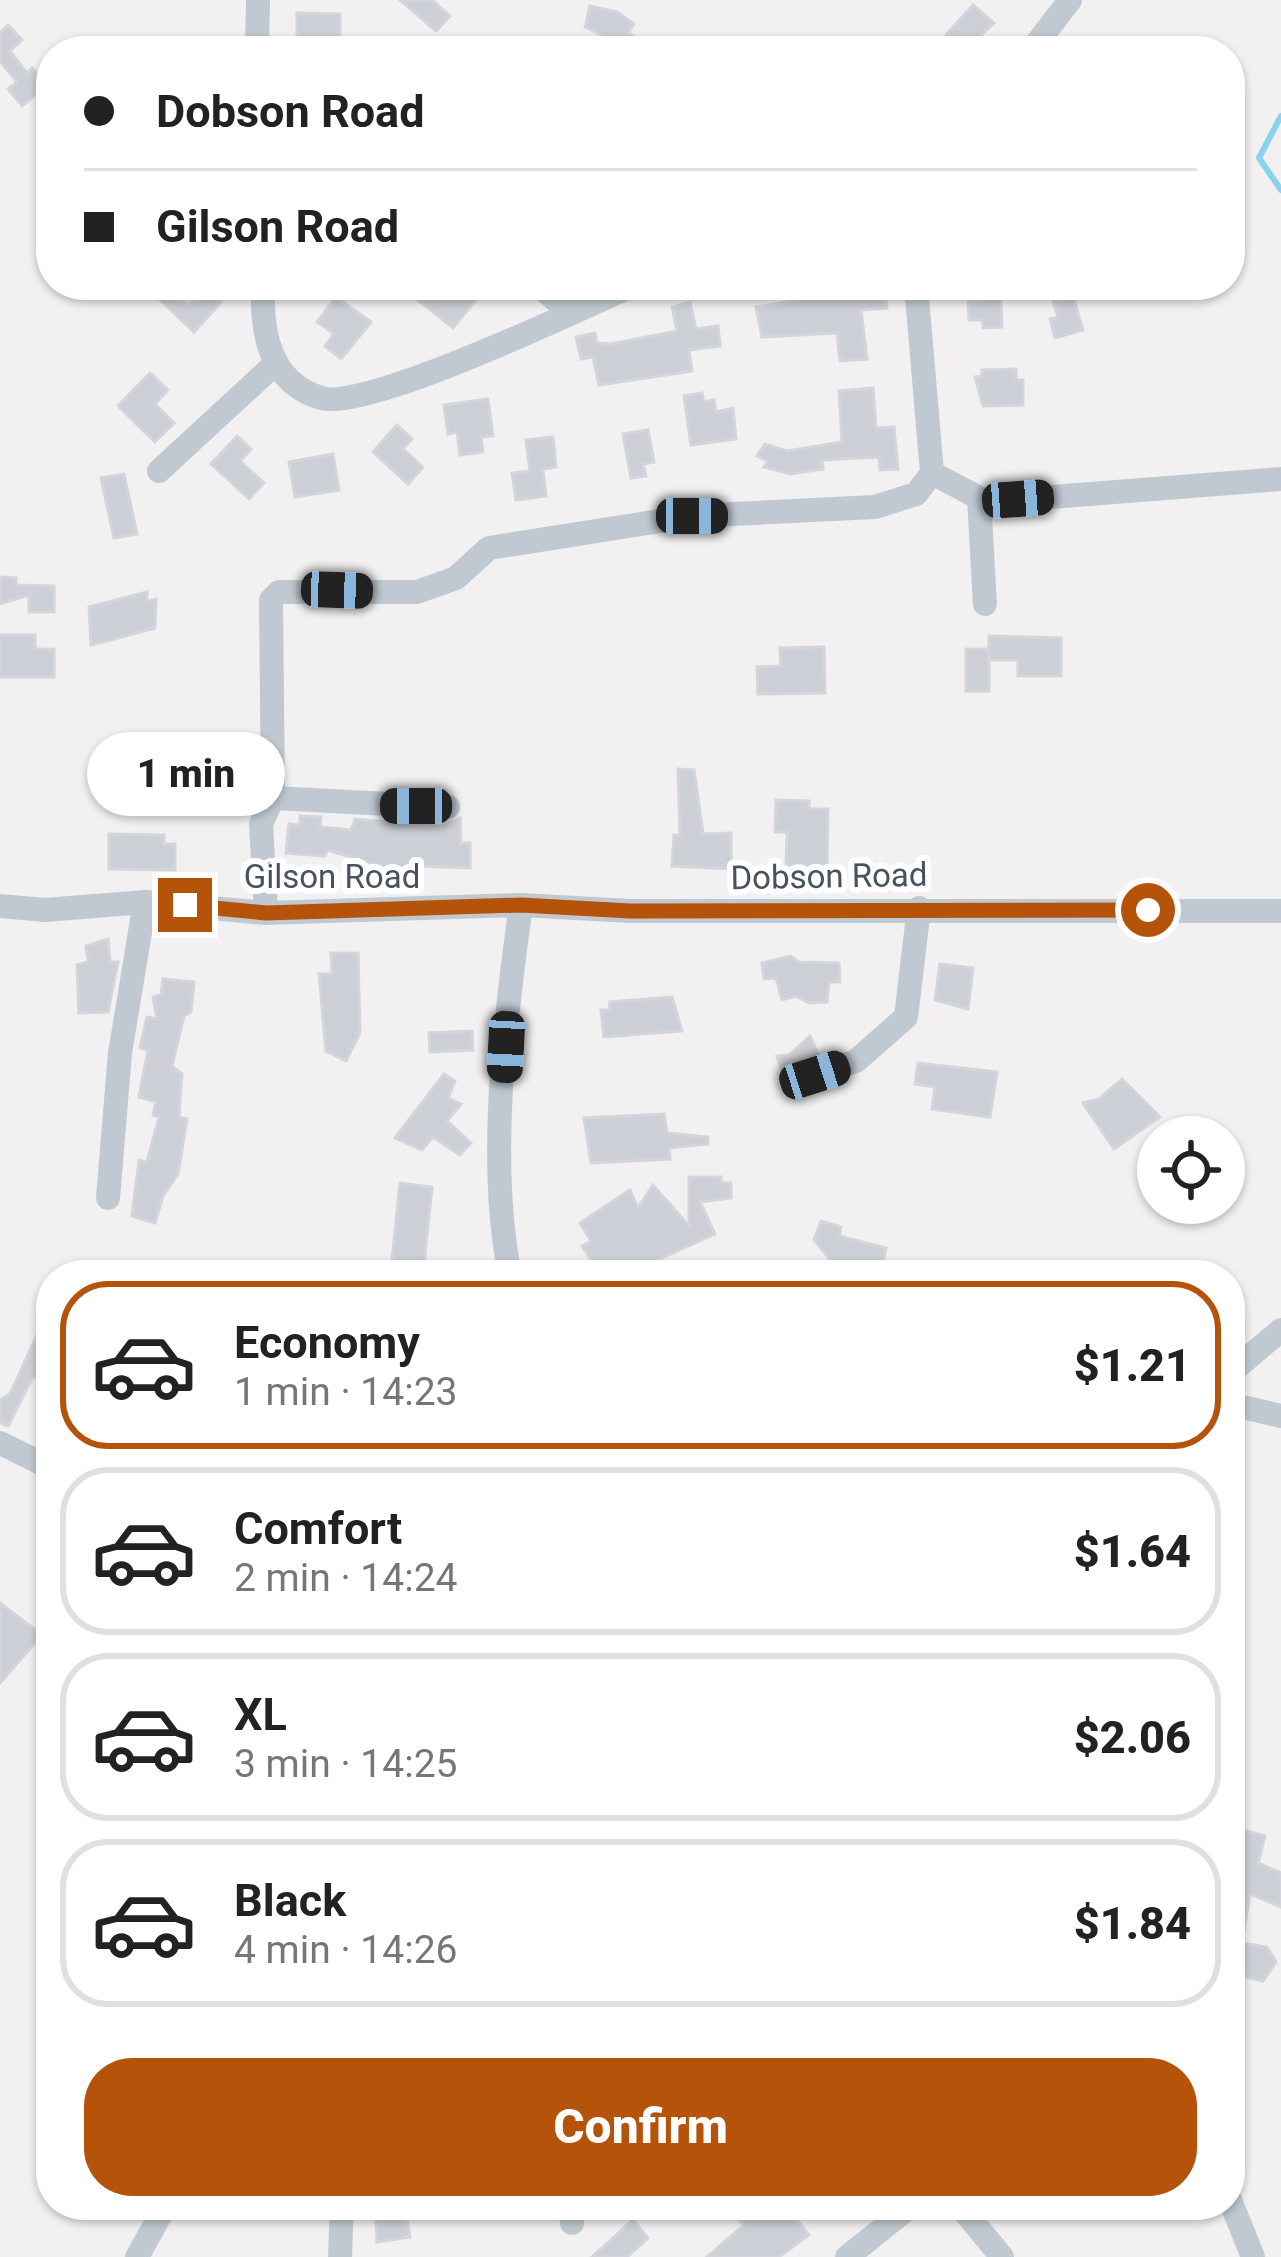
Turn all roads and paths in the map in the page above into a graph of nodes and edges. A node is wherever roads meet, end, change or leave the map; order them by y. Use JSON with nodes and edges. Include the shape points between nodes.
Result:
{"nodes":[{"id":1,"x":258,"y":0,"type":"edge"},
{"id":2,"x":1070,"y":0,"type":"edge"},
{"id":3,"x":257,"y":36,"type":"edge"},
{"id":4,"x":1042,"y":36,"type":"edge"},
{"id":5,"x":263,"y":300,"type":"edge"},
{"id":6,"x":556,"y":300,"type":"edge"},
{"id":7,"x":600,"y":300,"type":"edge"},
{"id":8,"x":917,"y":300,"type":"edge"},
{"id":9,"x":571,"y":313,"type":"junction"},
{"id":10,"x":276,"y":363,"type":"junction"},
{"id":11,"x":159,"y":471,"type":"dead end"},
{"id":12,"x":932,"y":472,"type":"junction"},
{"id":13,"x":1281,"y":479,"type":"edge"},
{"id":14,"x":979,"y":498,"type":"junction"},
{"id":15,"x":985,"y":604,"type":"dead end"},
{"id":16,"x":273,"y":798,"type":"junction"},
{"id":17,"x":448,"y":807,"type":"dead end"},
{"id":18,"x":145,"y":902,"type":"junction"},
{"id":19,"x":521,"y":905,"type":"junction"},
{"id":20,"x":0,"y":906,"type":"edge"},
{"id":21,"x":919,"y":908,"type":"junction"},
{"id":22,"x":1281,"y":911,"type":"edge"},
{"id":23,"x":266,"y":913,"type":"junction"},
{"id":24,"x":815,"y":1075,"type":"dead end"},
{"id":25,"x":108,"y":1198,"type":"dead end"},
{"id":26,"x":508,"y":1260,"type":"edge"},
{"id":27,"x":1281,"y":1330,"type":"edge"},
{"id":28,"x":1245,"y":1360,"type":"edge"},
{"id":29,"x":1245,"y":1408,"type":"edge"},
{"id":30,"x":1281,"y":1416,"type":"edge"},
{"id":31,"x":0,"y":1443,"type":"edge"},
{"id":32,"x":36,"y":1461,"type":"edge"},
{"id":33,"x":158,"y":2220,"type":"edge"},
{"id":34,"x":341,"y":2220,"type":"edge"},
{"id":35,"x":893,"y":2220,"type":"edge"},
{"id":36,"x":978,"y":2220,"type":"edge"},
{"id":37,"x":1238,"y":2220,"type":"edge"},
{"id":38,"x":137,"y":2257,"type":"edge"},
{"id":39,"x":340,"y":2257,"type":"edge"},
{"id":40,"x":847,"y":2257,"type":"edge"},
{"id":41,"x":1002,"y":2257,"type":"edge"},
{"id":42,"x":1253,"y":2257,"type":"edge"}],
"edges":[{"from":1,"to":3,"type":"street"},
{"from":2,"to":4,"type":"street"},
{"from":5,"to":10,"type":"street","via":[[266,348]]},
{"from":6,"to":9,"type":"street"},
{"from":7,"to":9,"type":"street"},
{"from":8,"to":12,"type":"street"},
{"from":9,"to":10,"type":"street","via":[[350,399],[322,399]]},
{"from":10,"to":11,"type":"street"},
{"from":12,"to":14,"type":"street"},
{"from":12,"to":16,"type":"street","via":[[916,494],[875,507],[692,516],[489,548],[456,578],[418,592],[278,592],[271,600]]},
{"from":13,"to":14,"type":"street"},
{"from":14,"to":15,"type":"street"},
{"from":16,"to":17,"type":"street"},
{"from":16,"to":23,"type":"street","via":[[261,824]]},
{"from":18,"to":20,"type":"street","name":"Gilson Road"},
{"from":18,"to":23,"type":"street","name":"Gilson Road"},
{"from":18,"to":25,"type":"street","via":[[120,1053]]},
{"from":19,"to":21,"type":"street","name":"Dobson Road"},
{"from":19,"to":23,"type":"street","name":"Gilson Road"},
{"from":19,"to":26,"type":"street","via":[[507,1005]]},
{"from":21,"to":22,"type":"street","name":"Dobson Road"},
{"from":21,"to":24,"type":"street","via":[[906,1016],[856,1061]]},
{"from":27,"to":28,"type":"street"},
{"from":29,"to":30,"type":"street"},
{"from":31,"to":32,"type":"street"},
{"from":33,"to":38,"type":"street"},
{"from":34,"to":39,"type":"street"},
{"from":35,"to":40,"type":"street"},
{"from":36,"to":41,"type":"street"},
{"from":37,"to":42,"type":"street"}]}
